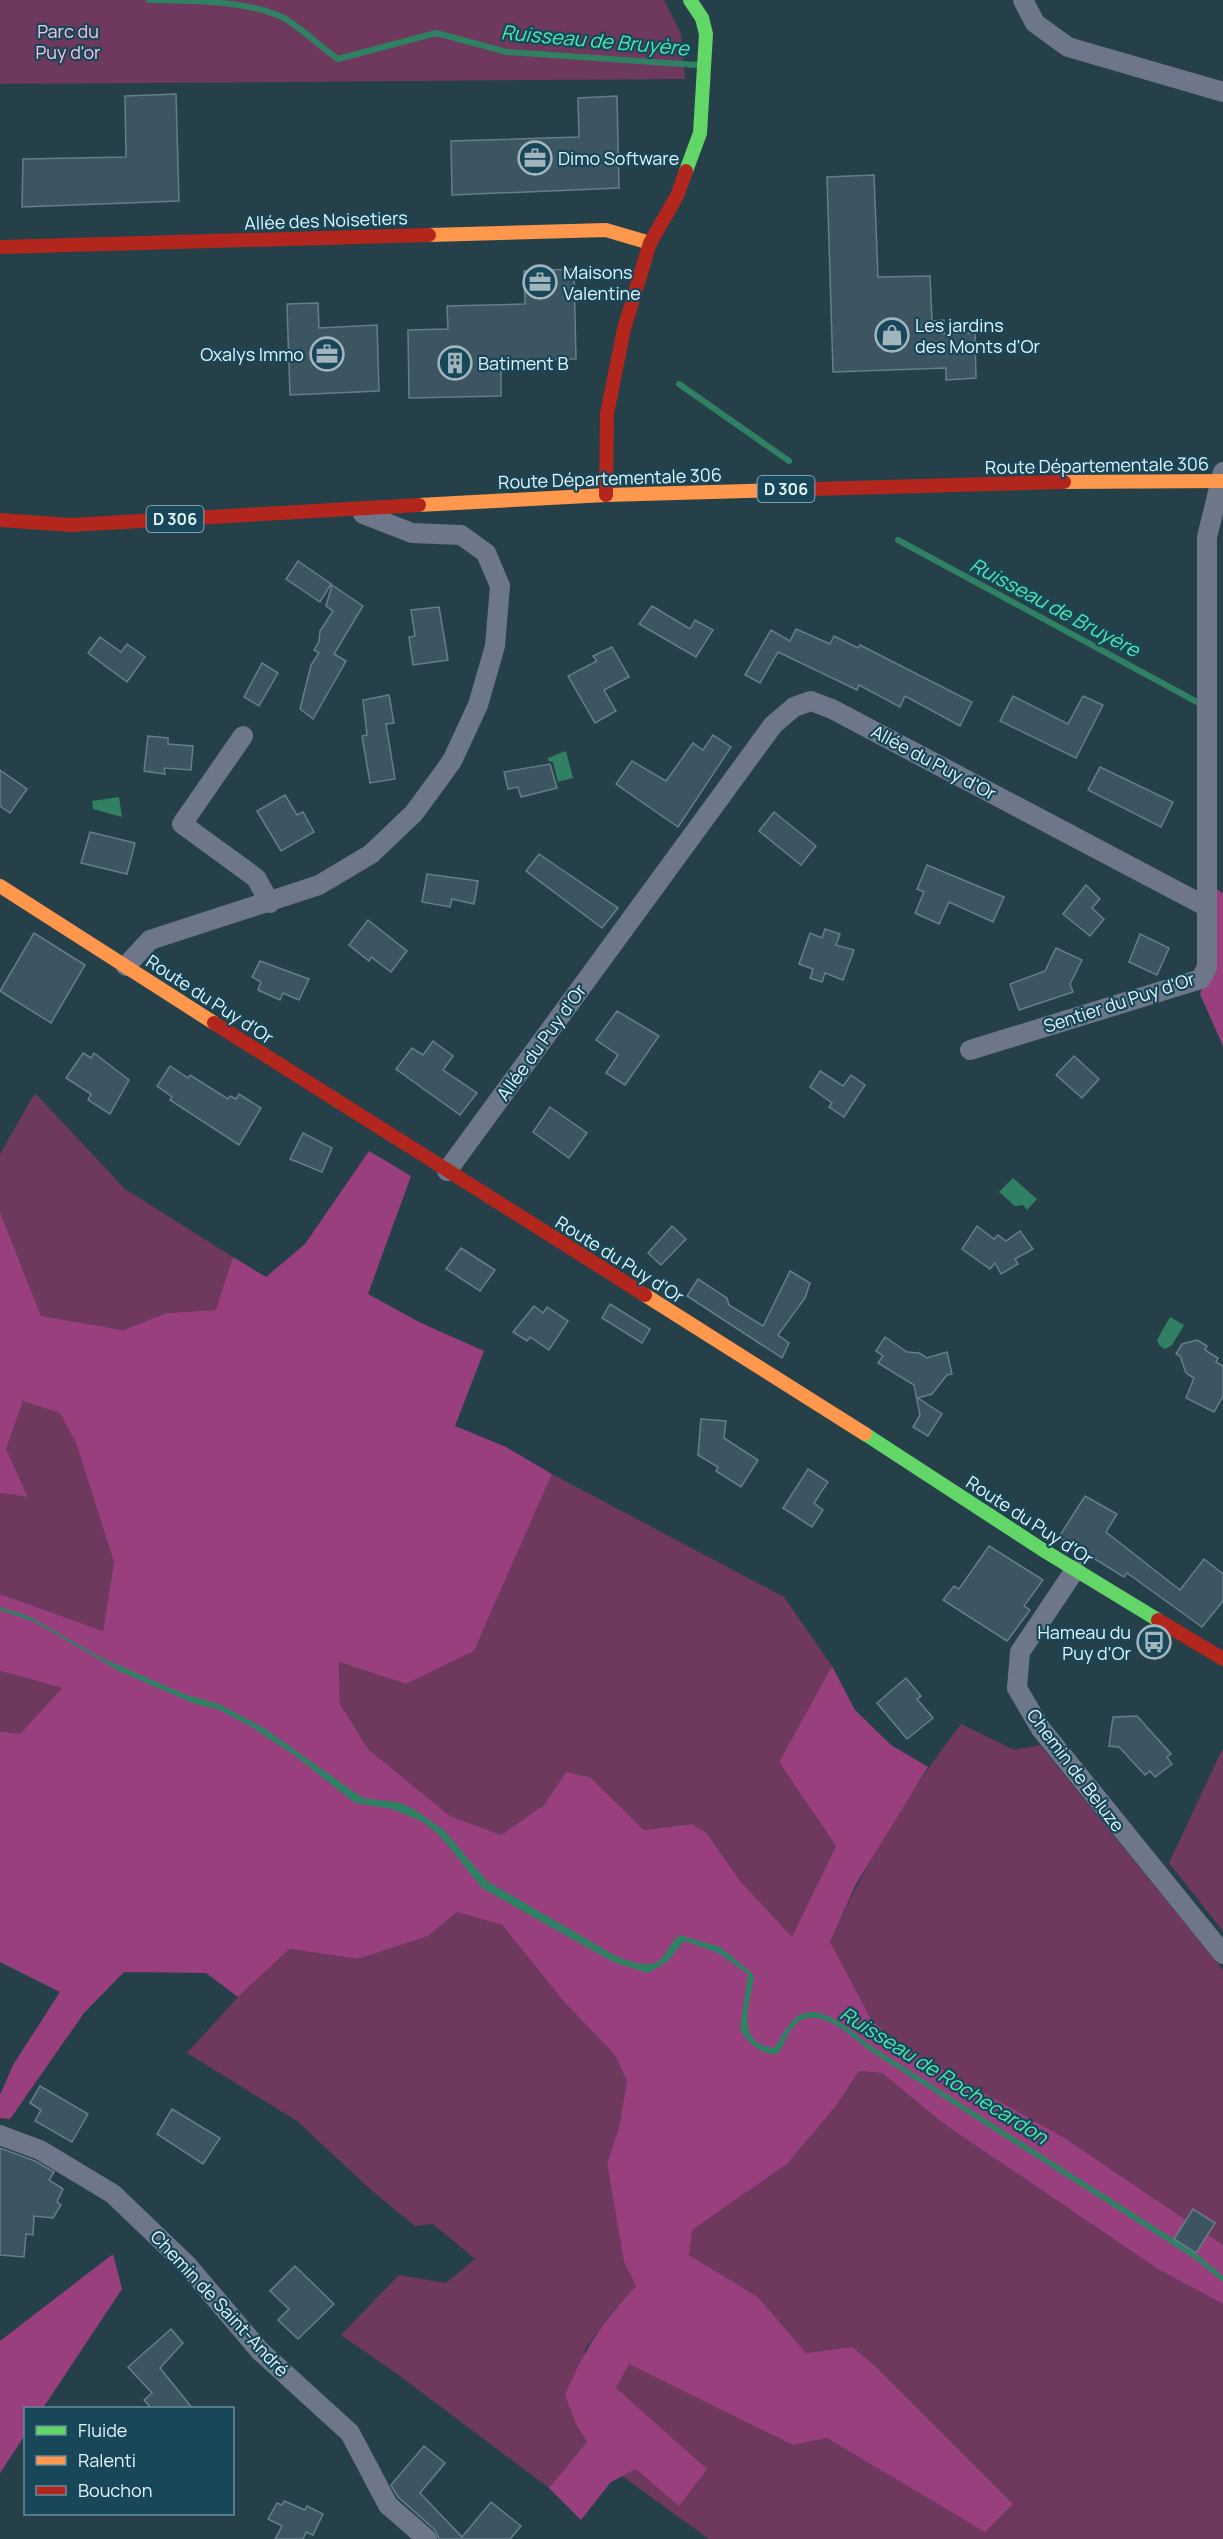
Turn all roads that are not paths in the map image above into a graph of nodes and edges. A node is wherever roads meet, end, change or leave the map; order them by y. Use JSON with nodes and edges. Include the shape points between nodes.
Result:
{"nodes":[{"id":1,"x":690,"y":0,"type":"edge"},
{"id":2,"x":1023,"y":0,"type":"edge"},
{"id":3,"x":1223,"y":92,"type":"edge"},
{"id":4,"x":650,"y":243,"type":"junction"},
{"id":5,"x":0,"y":247,"type":"edge"},
{"id":6,"x":1223,"y":477,"type":"edge"},
{"id":7,"x":606,"y":495,"type":"junction"},
{"id":8,"x":350,"y":508,"type":"junction"},
{"id":9,"x":0,"y":520,"type":"edge"},
{"id":10,"x":243,"y":736,"type":"dead end"},
{"id":11,"x":0,"y":886,"type":"edge"},
{"id":12,"x":270,"y":903,"type":"junction"},
{"id":13,"x":1207,"y":907,"type":"junction"},
{"id":14,"x":126,"y":966,"type":"junction"},
{"id":15,"x":970,"y":1050,"type":"dead end"},
{"id":16,"x":447,"y":1171,"type":"junction"},
{"id":17,"x":1075,"y":1570,"type":"junction"},
{"id":18,"x":1223,"y":1659,"type":"edge"},
{"id":19,"x":1223,"y":1954,"type":"edge"},
{"id":20,"x":0,"y":2134,"type":"edge"},
{"id":21,"x":427,"y":2539,"type":"edge"}],
"edges":[{"from":1,"to":4,"type":"main road","via":[[702,18],[706,34],[700,133],[677,196]]},
{"from":2,"to":3,"type":"street","via":[[1035,23],[1068,47]]},
{"from":4,"to":5,"type":"main road","name":"Allée des Noisetiers","via":[[606,230]]},
{"from":4,"to":7,"type":"main road","via":[[624,329],[607,414]]},
{"from":6,"to":7,"type":"main road","name":"Route Départementale 306","number":"D 306"},
{"from":6,"to":13,"type":"street","via":[[1207,537]]},
{"from":7,"to":8,"type":"main road","name":"Route Départementale 306","number":"D 306"},
{"from":8,"to":9,"type":"main road","name":"Route Départementale 306","number":"D 306","via":[[71,525]]},
{"from":8,"to":12,"type":"street","via":[[412,533],[461,535],[486,553],[500,586],[495,646],[478,705],[452,761],[414,813],[371,854],[319,885]]},
{"from":10,"to":12,"type":"street","via":[[182,824],[256,878]]},
{"from":11,"to":14,"type":"main road","name":"Route du Puy d'Or"},
{"from":12,"to":14,"type":"street","via":[[150,940]]},
{"from":13,"to":15,"type":"street","name":"Sentier du Puy d'Or","via":[[1207,967],[1201,979]]},
{"from":13,"to":16,"type":"street","name":"Allée du Puy d'Or","via":[[811,700],[794,707],[773,725]]},
{"from":14,"to":16,"type":"main road","name":"Route du Puy d'Or"},
{"from":16,"to":17,"type":"main road","name":"Route du Puy d'Or"},
{"from":17,"to":18,"type":"main road","name":"Route du Puy d'Or"},
{"from":17,"to":19,"type":"street","name":"Chemin de Beluze","via":[[1020,1652],[1017,1688],[1041,1729]]},
{"from":20,"to":21,"type":"street","name":"Chemin de Saint-André","via":[[40,2150],[113,2194],[188,2265],[260,2351],[350,2433],[388,2505]]}]}
